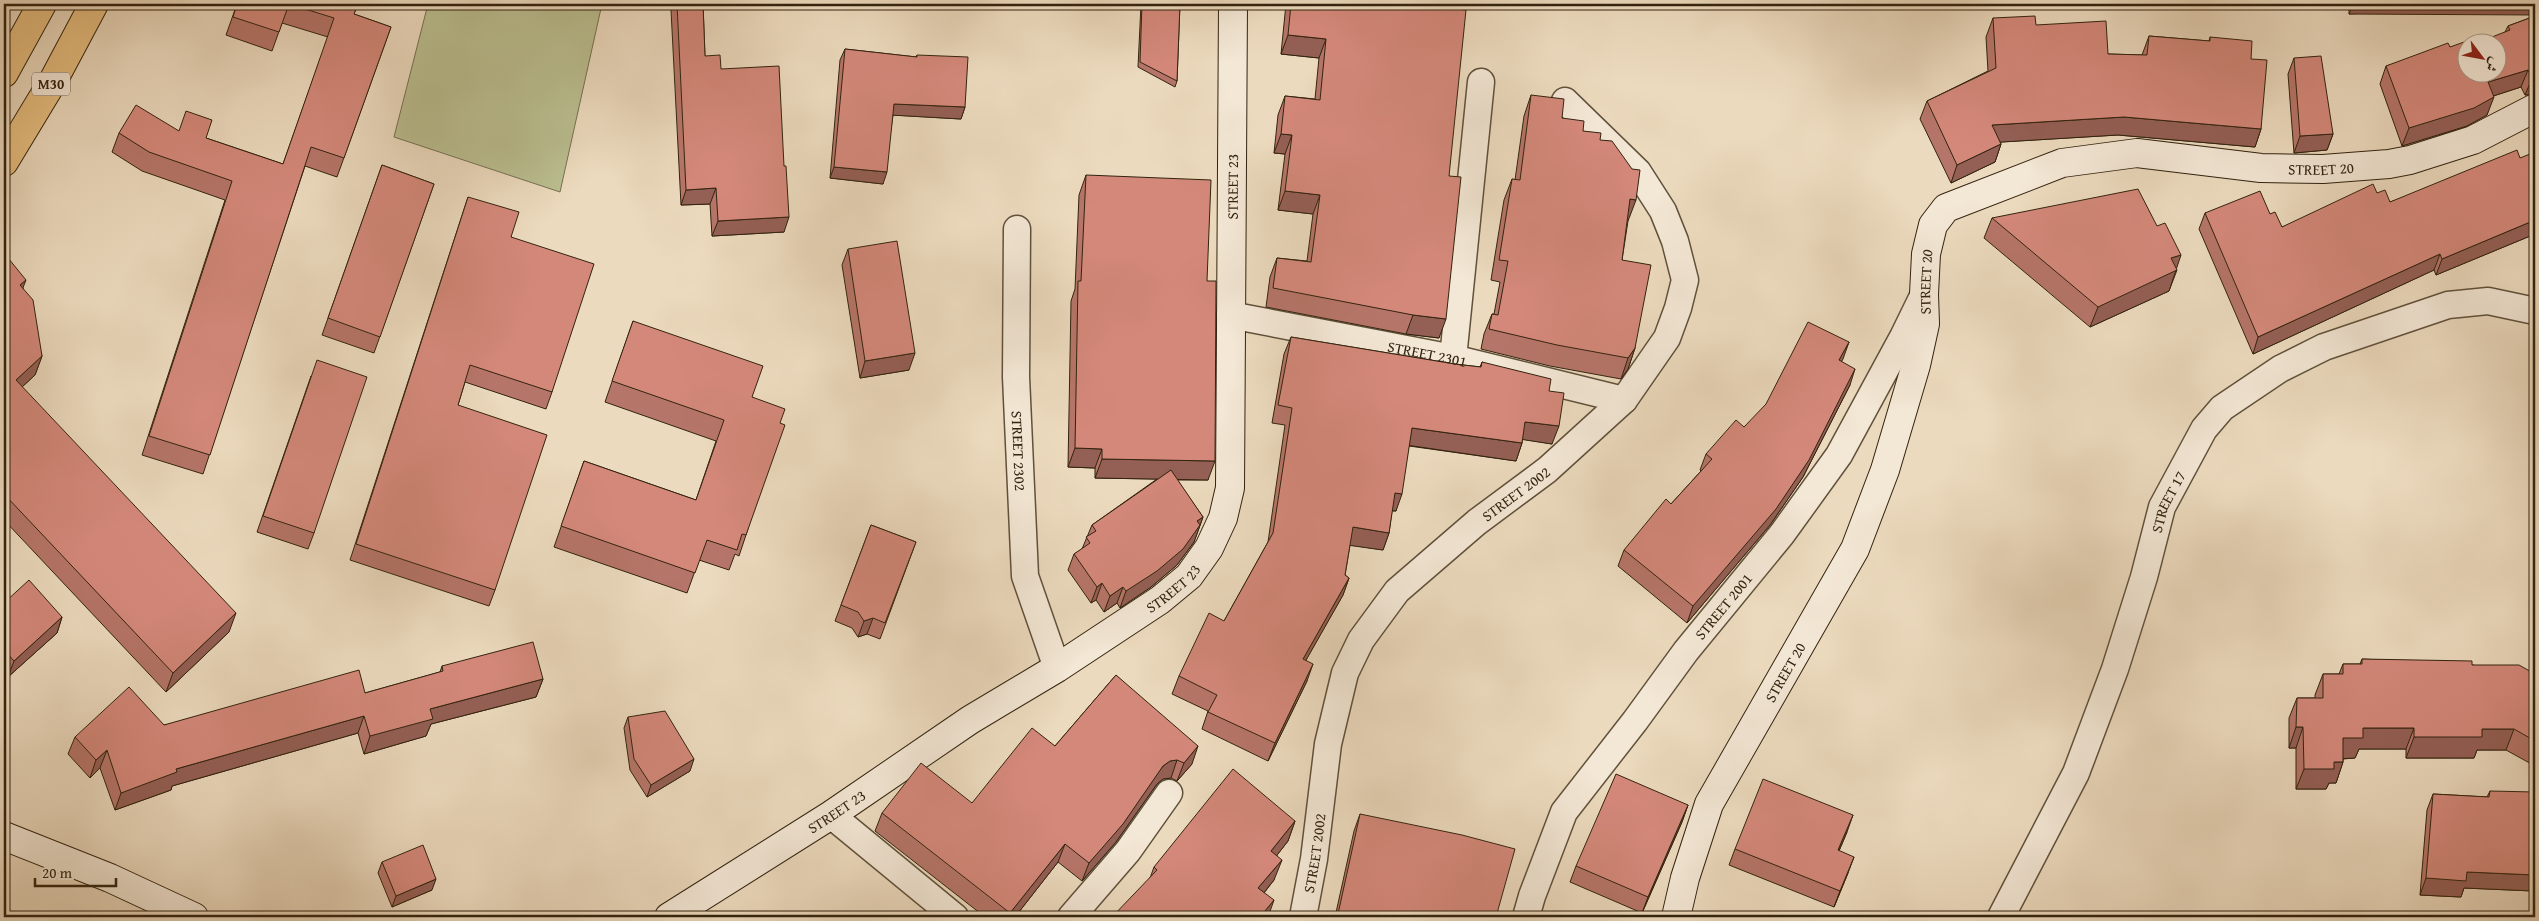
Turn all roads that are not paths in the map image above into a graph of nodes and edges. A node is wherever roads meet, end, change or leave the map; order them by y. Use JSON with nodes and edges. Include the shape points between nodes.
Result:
{"nodes":[{"id":1,"x":42,"y":4,"type":"edge"},
{"id":2,"x":94,"y":4,"type":"edge"},
{"id":3,"x":1233,"y":4,"type":"edge"},
{"id":4,"x":4,"y":72,"type":"edge"},
{"id":5,"x":1481,"y":82,"type":"dead end"},
{"id":6,"x":1565,"y":101,"type":"edge"},
{"id":7,"x":2535,"y":108,"type":"edge"},
{"id":8,"x":4,"y":162,"type":"edge"},
{"id":9,"x":1017,"y":229,"type":"dead end"},
{"id":10,"x":1924,"y":294,"type":"junction"},
{"id":11,"x":2535,"y":311,"type":"edge"},
{"id":12,"x":1230,"y":315,"type":"junction"},
{"id":13,"x":1453,"y":358,"type":"junction"},
{"id":14,"x":1624,"y":400,"type":"junction"},
{"id":15,"x":1057,"y":668,"type":"junction"},
{"id":16,"x":1169,"y":793,"type":"dead end"},
{"id":17,"x":831,"y":815,"type":"junction"},
{"id":18,"x":4,"y":836,"type":"edge"},
{"id":19,"x":194,"y":917,"type":"edge"},
{"id":20,"x":669,"y":917,"type":"edge"},
{"id":21,"x":955,"y":917,"type":"edge"},
{"id":22,"x":1071,"y":917,"type":"edge"},
{"id":23,"x":1303,"y":917,"type":"edge"},
{"id":24,"x":1526,"y":917,"type":"edge"},
{"id":25,"x":1676,"y":917,"type":"edge"},
{"id":26,"x":2001,"y":917,"type":"edge"}],
"edges":[{"from":1,"to":4,"type":"highway"},
{"from":2,"to":8,"type":"highway","number":"M30"},
{"from":3,"to":12,"type":"street","name":"STREET 23"},
{"from":5,"to":13,"type":"street"},
{"from":6,"to":14,"type":"street","name":"STREET 2002","via":[[1638,172],[1663,211],[1682,262],[1684,280],[1667,338]]},
{"from":7,"to":10,"type":"street","name":"STREET 20","via":[[2473,140],[2389,164],[2261,168],[2137,154],[2062,163],[1946,208],[1933,225],[1926,254]]},
{"from":9,"to":15,"type":"street","name":"STREET 2302","via":[[1016,377],[1025,576]]},
{"from":10,"to":24,"type":"street","name":"STREET 2001","via":[[1839,455],[1782,534],[1686,651],[1564,812]]},
{"from":10,"to":25,"type":"street","name":"STREET 20","via":[[1925,324],[1916,365],[1885,470],[1855,549],[1709,804]]},
{"from":11,"to":26,"type":"street","name":"STREET 17","via":[[2488,301],[2448,305],[2324,347],[2280,369],[2222,408],[2204,429],[2162,507],[2118,660],[2076,773]]},
{"from":12,"to":13,"type":"street","name":"STREET 2301"},
{"from":12,"to":15,"type":"street","name":"STREET 23","via":[[1230,488],[1223,518],[1209,548],[1189,576],[1160,600]]},
{"from":13,"to":14,"type":"street","name":"STREET 2301"},
{"from":14,"to":23,"type":"street","name":"STREET 2002","via":[[1547,470],[1477,522],[1397,591],[1361,640],[1345,673],[1330,735]]},
{"from":15,"to":17,"type":"street","name":"STREET 23","via":[[970,720]]},
{"from":16,"to":22,"type":"street","via":[[1128,850]]},
{"from":17,"to":20,"type":"street","name":"STREET 23"},
{"from":17,"to":21,"type":"street"},
{"from":18,"to":19,"type":"street","via":[[110,878]]}]}
